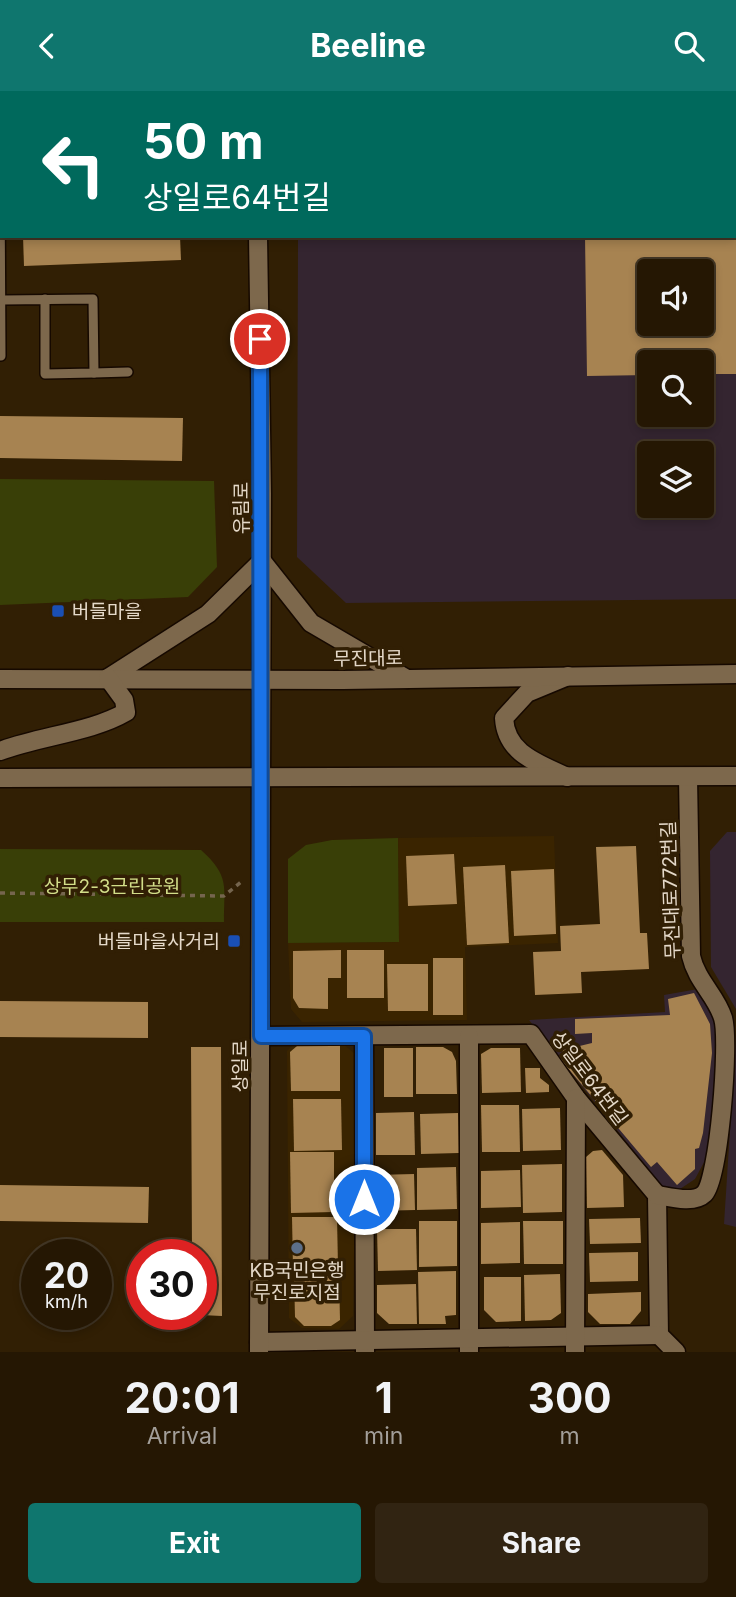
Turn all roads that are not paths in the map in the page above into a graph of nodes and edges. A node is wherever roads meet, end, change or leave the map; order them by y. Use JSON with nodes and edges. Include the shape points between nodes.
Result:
{"nodes":[{"id":1,"x":2,"y":238,"type":"edge"},
{"id":2,"x":258,"y":238,"type":"edge"},
{"id":3,"x":45,"y":299,"type":"junction"},
{"id":4,"x":3,"y":300,"type":"junction"},
{"id":5,"x":1,"y":356,"type":"edge"},
{"id":6,"x":128,"y":372,"type":"dead end"},
{"id":7,"x":94,"y":373,"type":"junction"},
{"id":8,"x":262,"y":561,"type":"junction"},
{"id":9,"x":736,"y":674,"type":"edge"},
{"id":10,"x":568,"y":676,"type":"junction"},
{"id":11,"x":108,"y":678,"type":"junction"},
{"id":12,"x":0,"y":679,"type":"edge"},
{"id":13,"x":407,"y":679,"type":"junction"},
{"id":14,"x":262,"y":680,"type":"junction"},
{"id":15,"x":0,"y":751,"type":"edge"},
{"id":16,"x":688,"y":776,"type":"junction"},
{"id":17,"x":736,"y":776,"type":"edge"},
{"id":18,"x":567,"y":777,"type":"junction"},
{"id":19,"x":0,"y":778,"type":"edge"},
{"id":20,"x":262,"y":780,"type":"junction"},
{"id":21,"x":261,"y":1036,"type":"junction"},
{"id":22,"x":364,"y":1036,"type":"junction"},
{"id":23,"x":469,"y":1036,"type":"junction"},
{"id":24,"x":576,"y":1098,"type":"junction"},
{"id":25,"x":657,"y":1195,"type":"junction"},
{"id":26,"x":659,"y":1335,"type":"junction"},
{"id":27,"x":469,"y":1345,"type":"edge"},
{"id":28,"x":575,"y":1345,"type":"edge"},
{"id":29,"x":365,"y":1346,"type":"edge"},
{"id":30,"x":259,"y":1347,"type":"edge"},
{"id":31,"x":676,"y":1352,"type":"edge"}],
"edges":[{"from":1,"to":4,"type":"lane"},
{"from":2,"to":8,"type":"street","name":"유림로"},
{"from":3,"to":4,"type":"lane"},
{"from":3,"to":7,"type":"lane","via":[[93,299]]},
{"from":3,"to":7,"type":"lane","via":[[45,374]]},
{"from":4,"to":5,"type":"lane"},
{"from":6,"to":7,"type":"lane"},
{"from":8,"to":11,"type":"street","via":[[208,614]]},
{"from":8,"to":13,"type":"street","via":[[312,623]]},
{"from":8,"to":14,"type":"street","name":"유림로"},
{"from":9,"to":10,"type":"street","name":"무진대로"},
{"from":10,"to":13,"type":"street","name":"무진대로"},
{"from":10,"to":18,"type":"street","via":[[527,694],[504,718],[509,742],[524,757]]},
{"from":11,"to":12,"type":"street","name":"무진대로"},
{"from":11,"to":14,"type":"street","name":"무진대로"},
{"from":11,"to":15,"type":"street","via":[[124,700],[126,712],[108,722]]},
{"from":13,"to":14,"type":"street","name":"무진대로"},
{"from":14,"to":20,"type":"street","name":"유림로"},
{"from":16,"to":17,"type":"street"},
{"from":16,"to":18,"type":"street"},
{"from":16,"to":25,"type":"street","name":"무진대로772번길","via":[[691,956],[695,975],[723,1017],[726,1041],[716,1163],[707,1191],[690,1199]]},
{"from":18,"to":20,"type":"street"},
{"from":19,"to":20,"type":"street"},
{"from":20,"to":21,"type":"street","name":"상일로"},
{"from":21,"to":22,"type":"street","name":"상일로64번길"},
{"from":21,"to":30,"type":"street","name":"상일로"},
{"from":22,"to":23,"type":"street","name":"상일로64번길"},
{"from":22,"to":29,"type":"street"},
{"from":23,"to":24,"type":"street","name":"상일로64번길","via":[[531,1034]]},
{"from":23,"to":27,"type":"street"},
{"from":24,"to":25,"type":"street","name":"상일로64번길"},
{"from":24,"to":28,"type":"street"},
{"from":25,"to":26,"type":"street"},
{"from":26,"to":28,"type":"street"},
{"from":26,"to":31,"type":"street"},
{"from":27,"to":28,"type":"street"},
{"from":27,"to":29,"type":"street"},
{"from":29,"to":30,"type":"street"}]}
